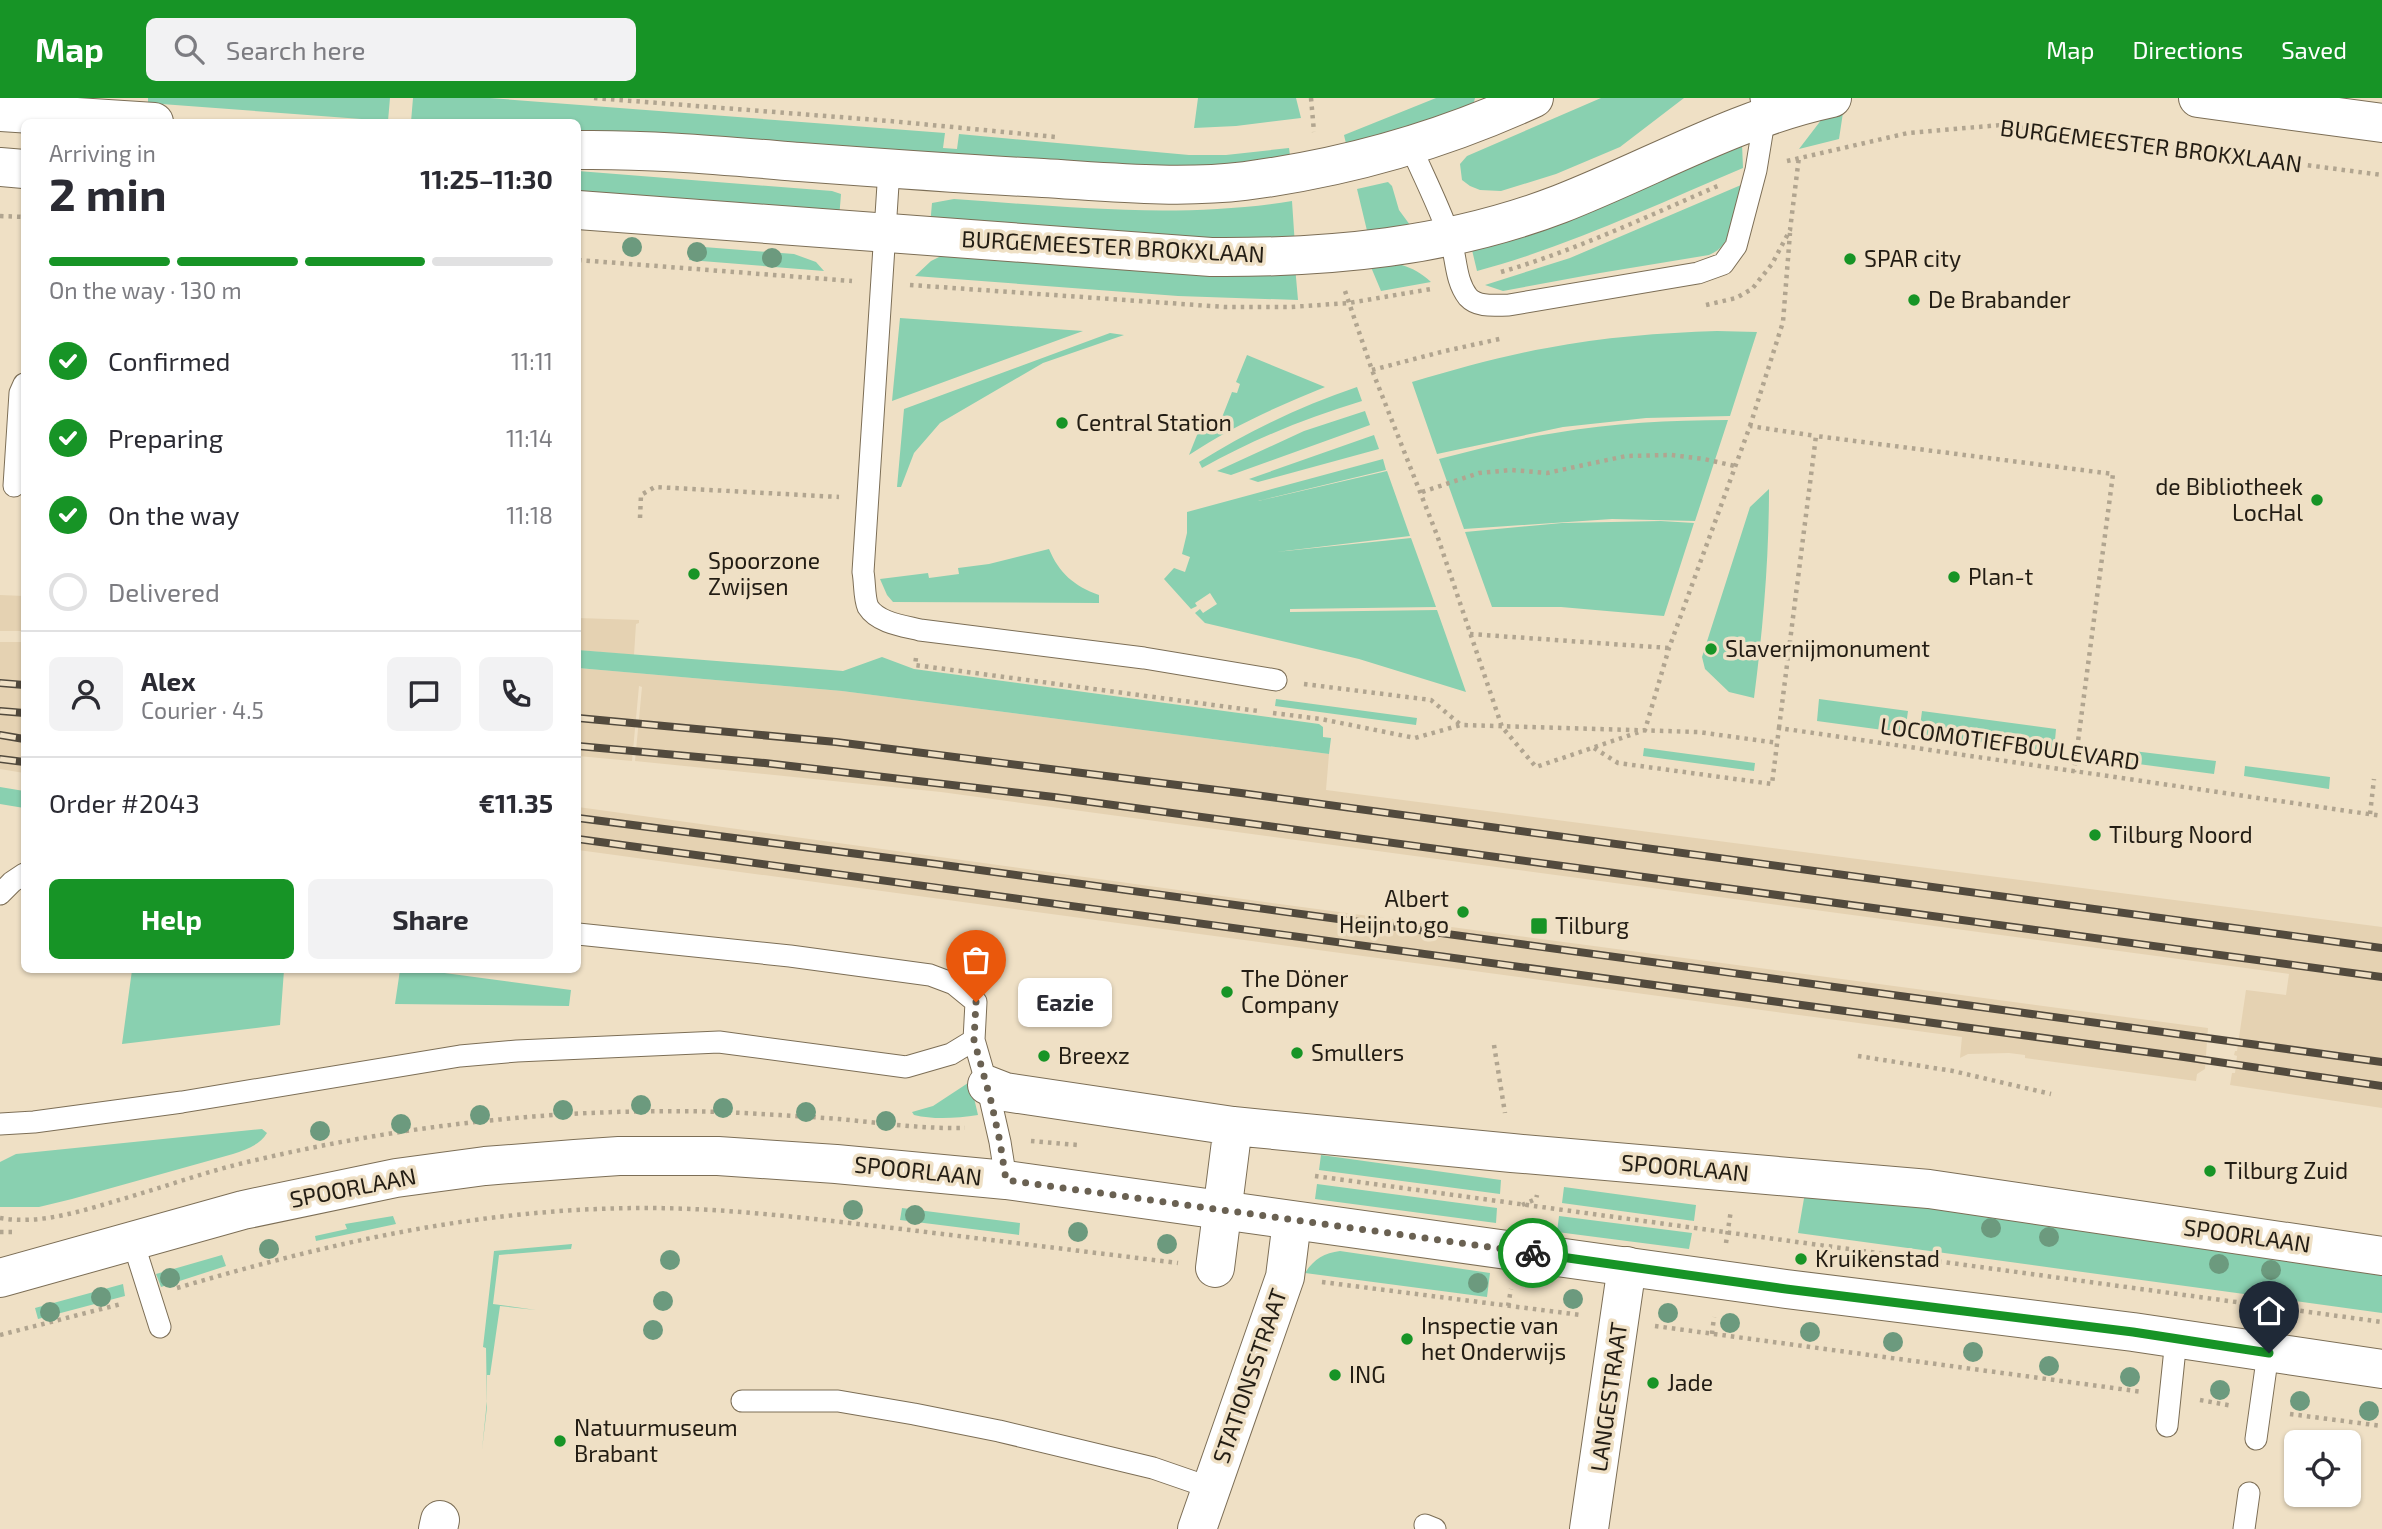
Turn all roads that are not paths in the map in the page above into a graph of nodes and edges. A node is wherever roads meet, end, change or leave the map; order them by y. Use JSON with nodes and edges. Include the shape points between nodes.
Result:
{"nodes":[{"id":1,"x":1534,"y":98,"type":"edge"},
{"id":2,"x":1832,"y":98,"type":"edge"},
{"id":3,"x":2198,"y":98,"type":"edge"},
{"id":4,"x":1763,"y":107,"type":"edge"},
{"id":5,"x":0,"y":111,"type":"edge"},
{"id":6,"x":79,"y":113,"type":"edge"},
{"id":7,"x":129,"y":119,"type":"edge"},
{"id":8,"x":2382,"y":123,"type":"edge"},
{"id":9,"x":1410,"y":145,"type":"junction"},
{"id":10,"x":581,"y":150,"type":"edge"},
{"id":11,"x":0,"y":167,"type":"edge"},
{"id":12,"x":21,"y":169,"type":"edge"},
{"id":13,"x":889,"y":169,"type":"junction"},
{"id":14,"x":581,"y":210,"type":"edge"},
{"id":15,"x":885,"y":233,"type":"junction"},
{"id":16,"x":1451,"y":237,"type":"junction"},
{"id":17,"x":21,"y":391,"type":"edge"},
{"id":18,"x":14,"y":486,"type":"dead end"},
{"id":19,"x":1276,"y":680,"type":"road end"},
{"id":20,"x":21,"y":876,"type":"edge"},
{"id":21,"x":0,"y":894,"type":"edge"},
{"id":22,"x":581,"y":934,"type":"edge"},
{"id":23,"x":974,"y":1040,"type":"junction"},
{"id":24,"x":987,"y":1085,"type":"junction"},
{"id":25,"x":0,"y":1124,"type":"edge"},
{"id":26,"x":1233,"y":1126,"type":"junction"},
{"id":27,"x":1006,"y":1180,"type":"junction"},
{"id":28,"x":1222,"y":1211,"type":"junction"},
{"id":29,"x":1292,"y":1221,"type":"junction"},
{"id":30,"x":133,"y":1242,"type":"junction"},
{"id":31,"x":2382,"y":1256,"type":"edge"},
{"id":32,"x":1198,"y":1266,"type":"road end"},
{"id":33,"x":1627,"y":1266,"type":"junction"},
{"id":34,"x":0,"y":1278,"type":"edge"},
{"id":35,"x":160,"y":1327,"type":"dead end"},
{"id":36,"x":2176,"y":1339,"type":"junction"},
{"id":37,"x":2269,"y":1353,"type":"junction"},
{"id":38,"x":2382,"y":1369,"type":"edge"},
{"id":39,"x":742,"y":1402,"type":"dead end"},
{"id":40,"x":2166,"y":1426,"type":"dead end"},
{"id":41,"x":2256,"y":1439,"type":"dead end"},
{"id":42,"x":1211,"y":1488,"type":"junction"},
{"id":43,"x":2249,"y":1493,"type":"dead end"},
{"id":44,"x":1198,"y":1529,"type":"edge"},
{"id":45,"x":1589,"y":1529,"type":"edge"},
{"id":46,"x":2244,"y":1529,"type":"edge"}],
"edges":[{"from":1,"to":9,"type":"street","via":[[1486,120]]},
{"from":2,"to":4,"type":"street","name":"BURGEMEESTER BROKXLAAN"},
{"from":3,"to":8,"type":"street"},
{"from":4,"to":16,"type":"street","name":"BURGEMEESTER BROKXLAAN","via":[[1560,204]]},
{"from":4,"to":16,"type":"lane","via":[[1756,170],[1736,246],[1723,264],[1698,273],[1509,305],[1485,305],[1469,298],[1460,284]]},
{"from":5,"to":6,"type":"street"},
{"from":6,"to":7,"type":"street"},
{"from":9,"to":13,"type":"street","via":[[1243,181],[1181,184]]},
{"from":9,"to":16,"type":"lane"},
{"from":10,"to":13,"type":"street","via":[[636,149]]},
{"from":11,"to":12,"type":"street"},
{"from":13,"to":15,"type":"lane"},
{"from":14,"to":15,"type":"street","name":"BURGEMEESTER BROKXLAAN"},
{"from":15,"to":16,"type":"street","name":"BURGEMEESTER BROKXLAAN","via":[[1211,257],[1375,250]]},
{"from":15,"to":19,"type":"lane","via":[[863,572],[868,606],[894,624],[920,630]]},
{"from":17,"to":18,"type":"lane"},
{"from":20,"to":21,"type":"lane"},
{"from":22,"to":23,"type":"lane","via":[[930,975],[954,984],[976,1002]]},
{"from":23,"to":24,"type":"lane"},
{"from":23,"to":25,"type":"lane","via":[[951,1055],[906,1067],[719,1042],[517,1051],[460,1056],[182,1102]]},
{"from":24,"to":26,"type":"street","name":"SPOORLAAN","via":[[1005,1092]]},
{"from":24,"to":27,"type":"lane"},
{"from":26,"to":28,"type":"street"},
{"from":26,"to":31,"type":"street","name":"SPOORLAAN","via":[[1929,1189]]},
{"from":27,"to":28,"type":"street","name":"SPOORLAAN"},
{"from":27,"to":30,"type":"street","name":"SPOORLAAN","via":[[718,1156],[530,1162],[328,1191]]},
{"from":28,"to":29,"type":"street","name":"SPOORLAAN"},
{"from":28,"to":32,"type":"street"},
{"from":29,"to":33,"type":"street","name":"SPOORLAAN"},
{"from":29,"to":42,"type":"street","name":"STATIONSSTRAAT","via":[[1285,1277]]},
{"from":30,"to":34,"type":"street","name":"SPOORLAAN"},
{"from":30,"to":35,"type":"lane"},
{"from":33,"to":36,"type":"street","name":"SPOORLAAN"},
{"from":33,"to":45,"type":"street","name":"LANGESTRAAT"},
{"from":36,"to":37,"type":"street","name":"SPOORLAAN"},
{"from":36,"to":40,"type":"lane"},
{"from":37,"to":38,"type":"street","name":"SPOORLAAN"},
{"from":37,"to":41,"type":"lane"},
{"from":39,"to":42,"type":"lane","via":[[838,1402],[914,1414],[1153,1468]]},
{"from":42,"to":44,"type":"street","name":"STATIONSSTRAAT"},
{"from":43,"to":46,"type":"lane"}]}
